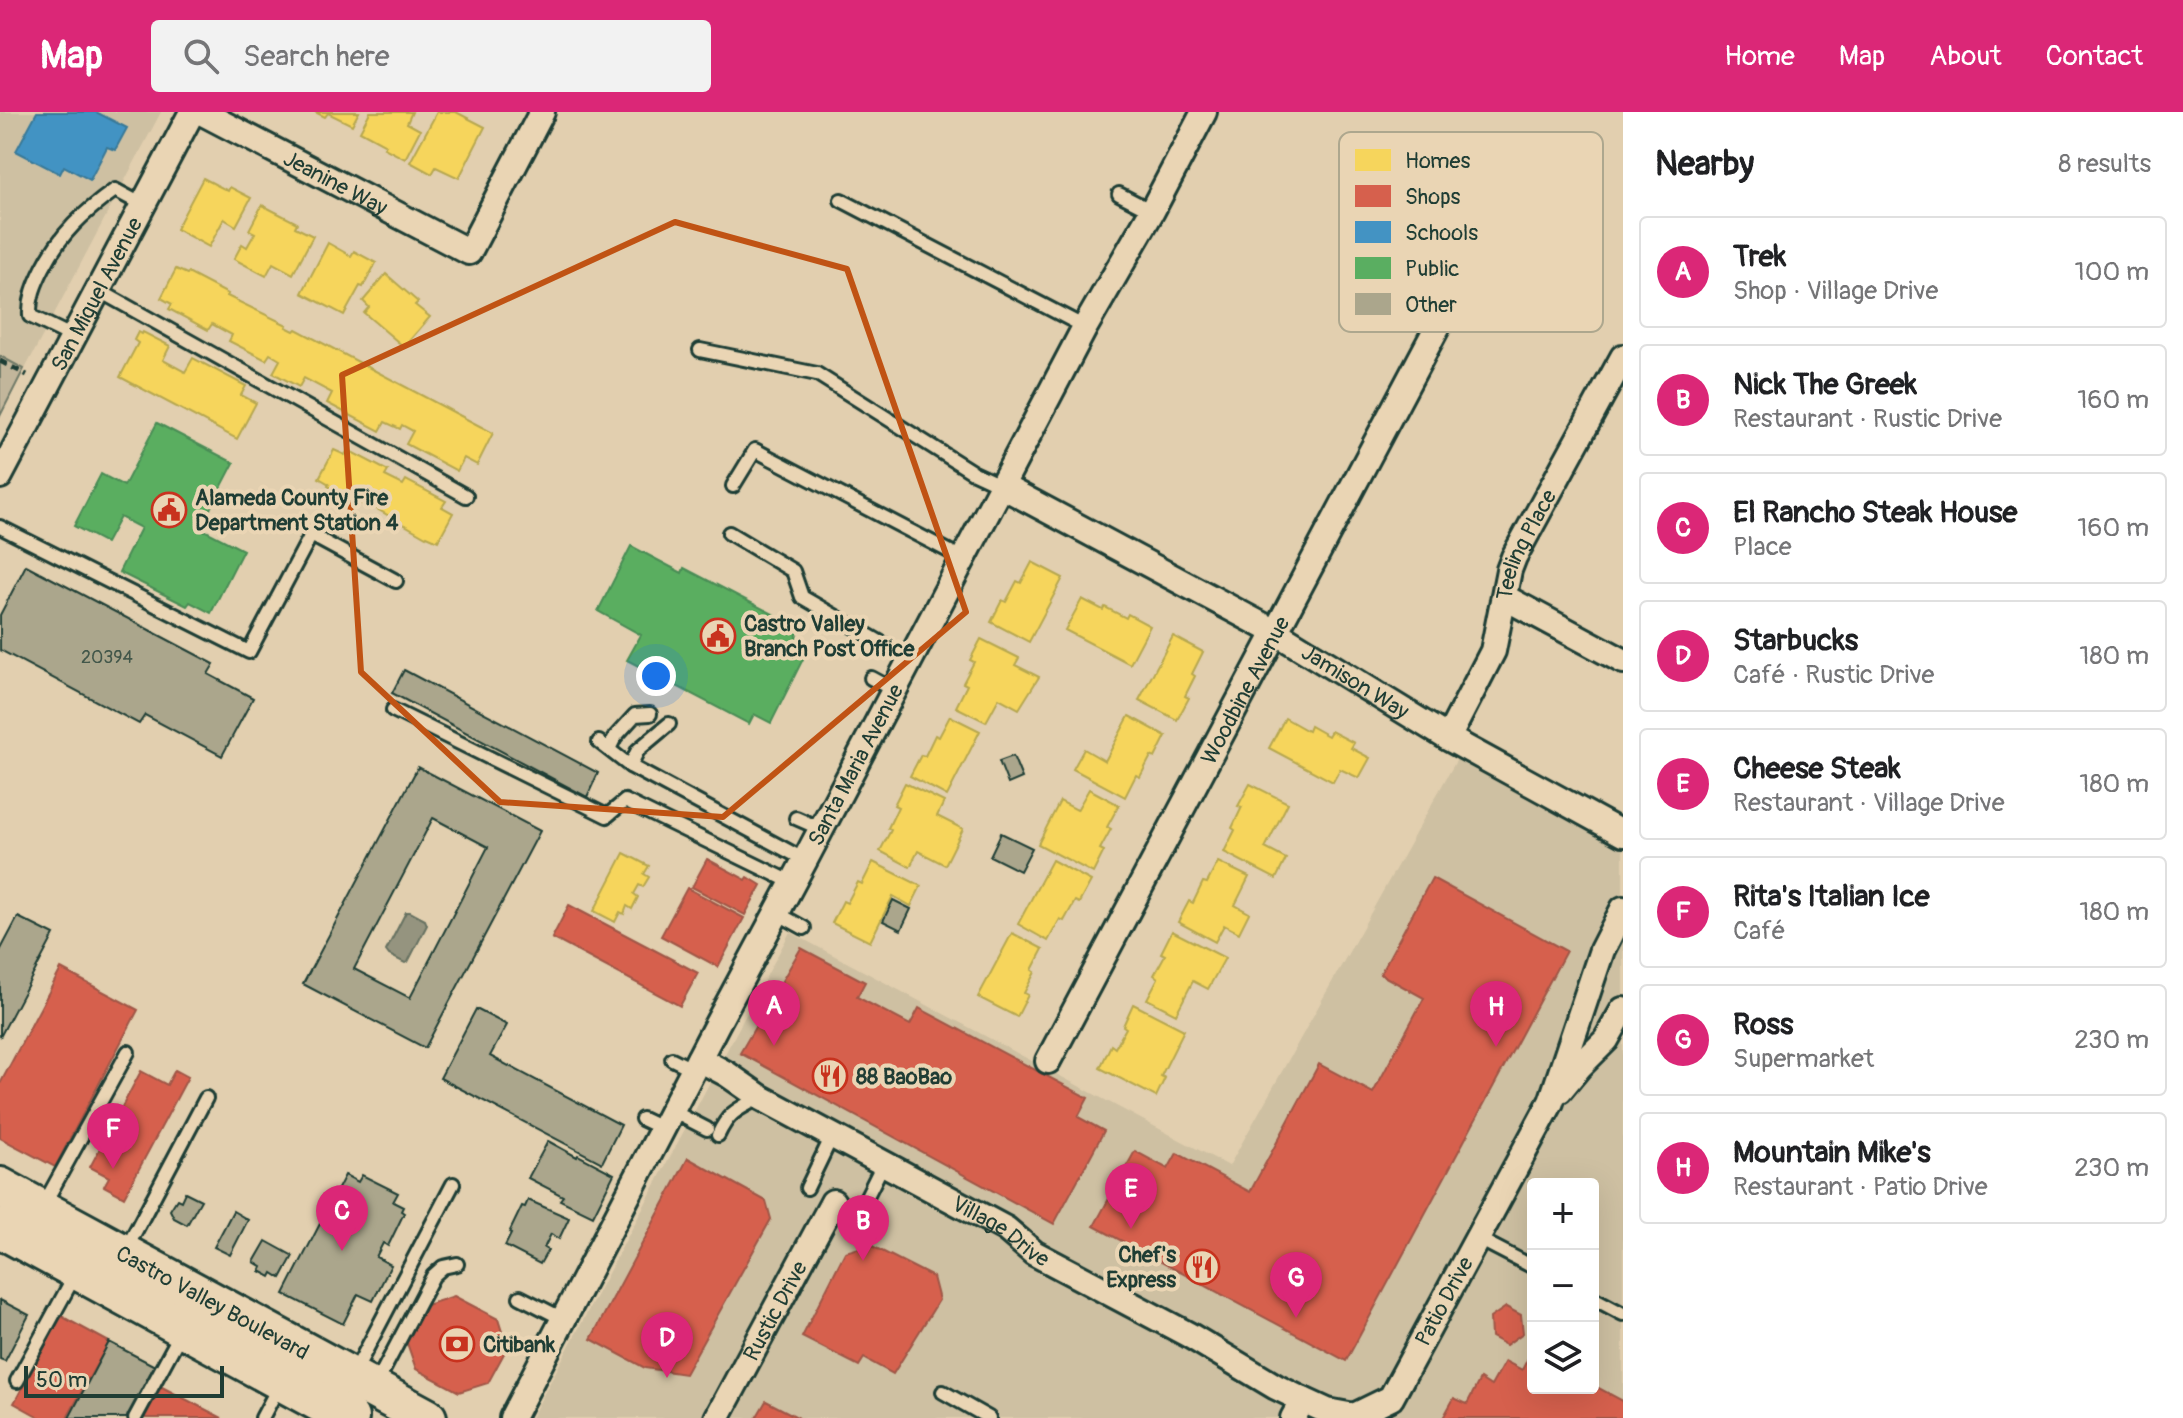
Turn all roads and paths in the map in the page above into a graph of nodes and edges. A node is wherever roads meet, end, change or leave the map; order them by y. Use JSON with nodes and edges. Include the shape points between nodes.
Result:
{"nodes":[{"id":1,"x":192,"y":112,"type":"edge"},
{"id":2,"x":201,"y":112,"type":"edge"},
{"id":3,"x":542,"y":112,"type":"edge"},
{"id":4,"x":1204,"y":112,"type":"edge"},
{"id":5,"x":1119,"y":194,"type":"dead end"},
{"id":6,"x":841,"y":200,"type":"dead end"},
{"id":7,"x":143,"y":205,"type":"junction"},
{"id":8,"x":1152,"y":211,"type":"junction"},
{"id":9,"x":98,"y":290,"type":"junction"},
{"id":10,"x":1085,"y":327,"type":"junction"},
{"id":11,"x":1435,"y":332,"type":"edge"},
{"id":12,"x":73,"y":337,"type":"junction"},
{"id":13,"x":700,"y":350,"type":"dead end"},
{"id":14,"x":1623,"y":357,"type":"edge"},
{"id":15,"x":1615,"y":391,"type":"edge"},
{"id":16,"x":0,"y":476,"type":"edge"},
{"id":17,"x":733,"y":486,"type":"dead end"},
{"id":18,"x":1002,"y":486,"type":"junction"},
{"id":19,"x":466,"y":496,"type":"dead end"},
{"id":20,"x":0,"y":527,"type":"edge"},
{"id":21,"x":729,"y":533,"type":"dead end"},
{"id":22,"x":964,"y":559,"type":"junction"},
{"id":23,"x":396,"y":581,"type":"dead end"},
{"id":24,"x":1504,"y":597,"type":"junction"},
{"id":25,"x":1277,"y":633,"type":"junction"},
{"id":26,"x":911,"y":660,"type":"junction"},
{"id":27,"x":1623,"y":661,"type":"edge"},
{"id":28,"x":871,"y":678,"type":"dead end"},
{"id":29,"x":895,"y":691,"type":"junction"},
{"id":30,"x":393,"y":710,"type":"dead end"},
{"id":31,"x":650,"y":714,"type":"dead end"},
{"id":32,"x":669,"y":724,"type":"dead end"},
{"id":33,"x":1448,"y":738,"type":"junction"},
{"id":34,"x":630,"y":766,"type":"junction"},
{"id":35,"x":796,"y":818,"type":"dead end"},
{"id":36,"x":821,"y":829,"type":"junction"},
{"id":37,"x":1623,"y":834,"type":"edge"},
{"id":38,"x":805,"y":860,"type":"junction"},
{"id":39,"x":793,"y":883,"type":"junction"},
{"id":40,"x":1623,"y":909,"type":"edge"},
{"id":41,"x":777,"y":913,"type":"junction"},
{"id":42,"x":804,"y":928,"type":"dead end"},
{"id":43,"x":1623,"y":1010,"type":"edge"},
{"id":44,"x":128,"y":1052,"type":"dead end"},
{"id":45,"x":672,"y":1059,"type":"dead end"},
{"id":46,"x":1048,"y":1061,"type":"dead end"},
{"id":47,"x":696,"y":1065,"type":"junction"},
{"id":48,"x":760,"y":1097,"type":"junction"},
{"id":49,"x":206,"y":1098,"type":"dead end"},
{"id":50,"x":1551,"y":1102,"type":"junction"},
{"id":51,"x":659,"y":1119,"type":"junction"},
{"id":52,"x":832,"y":1136,"type":"junction"},
{"id":53,"x":883,"y":1164,"type":"junction"},
{"id":54,"x":453,"y":1184,"type":"dead end"},
{"id":55,"x":0,"y":1187,"type":"edge"},
{"id":56,"x":807,"y":1188,"type":"dead end"},
{"id":57,"x":833,"y":1202,"type":"dead end"},
{"id":58,"x":41,"y":1209,"type":"junction"},
{"id":59,"x":857,"y":1216,"type":"dead end"},
{"id":60,"x":0,"y":1228,"type":"edge"},
{"id":61,"x":1477,"y":1238,"type":"junction"},
{"id":62,"x":123,"y":1254,"type":"junction"},
{"id":63,"x":457,"y":1264,"type":"dead end"},
{"id":64,"x":1527,"y":1264,"type":"edge"},
{"id":65,"x":77,"y":1270,"type":"junction"},
{"id":66,"x":520,"y":1297,"type":"dead end"},
{"id":67,"x":1599,"y":1301,"type":"edge"},
{"id":68,"x":1623,"y":1314,"type":"edge"},
{"id":69,"x":563,"y":1319,"type":"junction"},
{"id":70,"x":183,"y":1328,"type":"junction"},
{"id":71,"x":17,"y":1381,"type":"dead end"},
{"id":72,"x":282,"y":1381,"type":"junction"},
{"id":73,"x":362,"y":1383,"type":"junction"},
{"id":74,"x":943,"y":1392,"type":"dead end"},
{"id":75,"x":1298,"y":1409,"type":"edge"},
{"id":76,"x":965,"y":1412,"type":"edge"},
{"id":77,"x":135,"y":1418,"type":"edge"},
{"id":78,"x":262,"y":1418,"type":"edge"},
{"id":79,"x":349,"y":1418,"type":"edge"},
{"id":80,"x":427,"y":1418,"type":"edge"},
{"id":81,"x":512,"y":1418,"type":"edge"},
{"id":82,"x":717,"y":1418,"type":"edge"},
{"id":83,"x":989,"y":1418,"type":"edge"}],
"edges":[{"from":1,"to":7,"type":"street","name":"San Miguel Avenue"},
{"from":2,"to":3,"type":"street","name":"Jeanine Way","via":[[469,252]]},
{"from":4,"to":8,"type":"street","name":"Santa Maria Avenue"},
{"from":5,"to":8,"type":"lane"},
{"from":6,"to":10,"type":"lane"},
{"from":7,"to":9,"type":"street","name":"San Miguel Avenue"},
{"from":7,"to":12,"type":"lane","via":[[115,190],[59,239],[40,274],[30,316]]},
{"from":8,"to":10,"type":"street","name":"Santa Maria Avenue"},
{"from":9,"to":12,"type":"street","name":"San Miguel Avenue"},
{"from":9,"to":19,"type":"lane"},
{"from":10,"to":18,"type":"street","name":"Santa Maria Avenue"},
{"from":11,"to":25,"type":"street","name":"Woodbine Avenue"},
{"from":12,"to":16,"type":"street","name":"San Miguel Avenue"},
{"from":13,"to":18,"type":"lane","via":[[817,374]]},
{"from":14,"to":15,"type":"street","name":"Teeling Place"},
{"from":15,"to":24,"type":"street","name":"Teeling Place","via":[[1514,557]]},
{"from":17,"to":22,"type":"lane","via":[[755,450]]},
{"from":18,"to":22,"type":"street","name":"Santa Maria Avenue"},
{"from":18,"to":25,"type":"street","name":"Jamison Way"},
{"from":20,"to":23,"type":"lane","via":[[249,652],[311,535]]},
{"from":21,"to":26,"type":"lane","via":[[793,571],[802,597]]},
{"from":22,"to":26,"type":"street","name":"Santa Maria Avenue"},
{"from":24,"to":27,"type":"street"},
{"from":24,"to":33,"type":"street","name":"Teeling Place","via":[[1493,651]]},
{"from":25,"to":33,"type":"street","name":"Jamison Way"},
{"from":25,"to":46,"type":"street","name":"Woodbine Avenue"},
{"from":26,"to":29,"type":"street","name":"Santa Maria Avenue"},
{"from":28,"to":29,"type":"lane"},
{"from":29,"to":36,"type":"street","name":"Santa Maria Avenue"},
{"from":30,"to":39,"type":"lane","via":[[607,816],[625,801]]},
{"from":31,"to":34,"type":"lane","via":[[635,715],[604,745]]},
{"from":32,"to":34,"type":"lane","via":[[638,750]]},
{"from":33,"to":37,"type":"street","name":"Jamison Way"},
{"from":34,"to":38,"type":"lane"},
{"from":35,"to":36,"type":"lane"},
{"from":36,"to":38,"type":"street","name":"Santa Maria Avenue"},
{"from":38,"to":39,"type":"street","name":"Santa Maria Avenue"},
{"from":39,"to":41,"type":"street","name":"Santa Maria Avenue"},
{"from":40,"to":50,"type":"street","name":"Patio Drive","via":[[1602,950]]},
{"from":41,"to":42,"type":"lane"},
{"from":41,"to":47,"type":"street","name":"Santa Maria Avenue"},
{"from":43,"to":50,"type":"street","name":"Patio Drive","via":[[1606,1040]]},
{"from":44,"to":58,"type":"lane"},
{"from":45,"to":47,"type":"lane"},
{"from":47,"to":48,"type":"street","name":"Village Drive","via":[[727,1074]]},
{"from":47,"to":51,"type":"street","name":"Santa Maria Avenue"},
{"from":48,"to":51,"type":"lane","via":[[733,1111],[712,1132]]},
{"from":48,"to":52,"type":"street","name":"Village Drive"},
{"from":49,"to":62,"type":"lane"},
{"from":50,"to":61,"type":"street","name":"Patio Drive"},
{"from":51,"to":69,"type":"street","name":"Santa Maria Avenue"},
{"from":52,"to":53,"type":"street","name":"Village Drive"},
{"from":52,"to":56,"type":"lane"},
{"from":53,"to":59,"type":"lane"},
{"from":53,"to":75,"type":"street","name":"Village Drive","via":[[1006,1229],[1041,1257],[1189,1335],[1276,1387]]},
{"from":54,"to":73,"type":"lane"},
{"from":55,"to":58,"type":"main road","name":"Castro Valley Boulevard"},
{"from":57,"to":82,"type":"street","name":"Rustic Drive"},
{"from":58,"to":62,"type":"main road","name":"Castro Valley Boulevard"},
{"from":60,"to":65,"type":"main road","name":"Castro Valley Boulevard"},
{"from":61,"to":64,"type":"lane"},
{"from":61,"to":75,"type":"street","name":"Patio Drive","via":[[1391,1398],[1354,1416]]},
{"from":62,"to":73,"type":"main road","name":"Castro Valley Boulevard"},
{"from":63,"to":73,"type":"lane","via":[[433,1276]]},
{"from":65,"to":70,"type":"main road","name":"Castro Valley Boulevard"},
{"from":65,"to":71,"type":"lane"},
{"from":66,"to":69,"type":"lane"},
{"from":67,"to":68,"type":"lane"},
{"from":69,"to":81,"type":"street","name":"Santa Maria Avenue"},
{"from":70,"to":72,"type":"main road","name":"Castro Valley Boulevard"},
{"from":70,"to":77,"type":"lane"},
{"from":72,"to":78,"type":"lane"},
{"from":72,"to":79,"type":"main road","name":"Castro Valley Boulevard"},
{"from":73,"to":80,"type":"main road","name":"Castro Valley Boulevard"},
{"from":74,"to":76,"type":"lane"},
{"from":76,"to":83,"type":"lane"}]}
